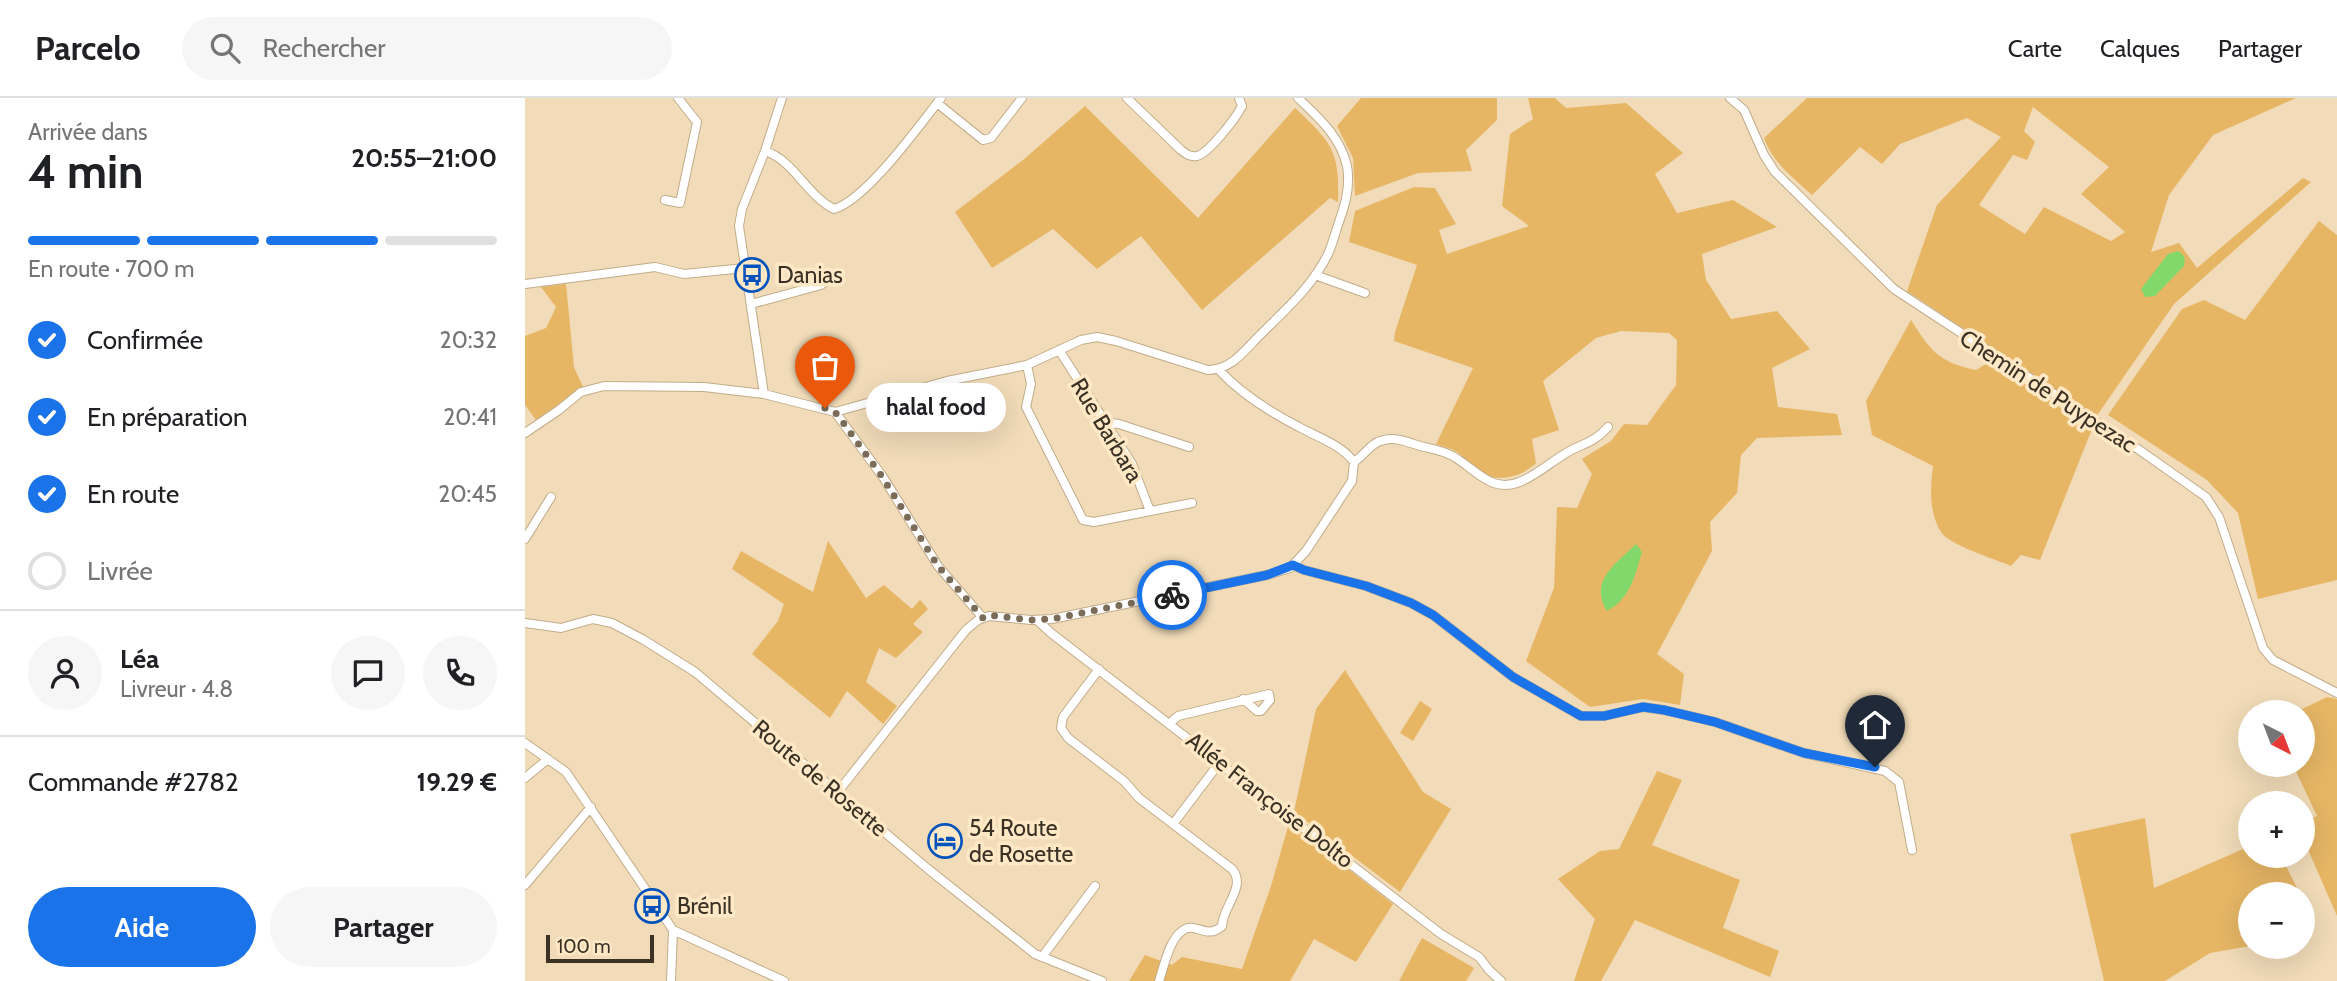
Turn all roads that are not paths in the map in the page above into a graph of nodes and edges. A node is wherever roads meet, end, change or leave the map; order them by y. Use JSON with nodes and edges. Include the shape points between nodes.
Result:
{"nodes":[{"id":1,"x":678,"y":98,"type":"edge"},
{"id":2,"x":782,"y":98,"type":"edge"},
{"id":3,"x":1022,"y":98,"type":"edge"},
{"id":4,"x":1127,"y":98,"type":"edge"},
{"id":5,"x":1239,"y":98,"type":"edge"},
{"id":6,"x":1297,"y":98,"type":"edge"},
{"id":7,"x":1730,"y":98,"type":"edge"},
{"id":8,"x":939,"y":100,"type":"edge"},
{"id":9,"x":765,"y":151,"type":"junction"},
{"id":10,"x":664,"y":200,"type":"dead end"},
{"id":11,"x":745,"y":268,"type":"junction"},
{"id":12,"x":835,"y":274,"type":"dead end"},
{"id":13,"x":1315,"y":275,"type":"junction"},
{"id":14,"x":525,"y":284,"type":"edge"},
{"id":15,"x":1365,"y":293,"type":"dead end"},
{"id":16,"x":751,"y":304,"type":"junction"},
{"id":17,"x":1059,"y":351,"type":"junction"},
{"id":18,"x":1027,"y":365,"type":"junction"},
{"id":19,"x":1219,"y":370,"type":"junction"},
{"id":20,"x":764,"y":394,"type":"junction"},
{"id":21,"x":835,"y":412,"type":"junction"},
{"id":22,"x":1104,"y":422,"type":"junction"},
{"id":23,"x":1608,"y":427,"type":"dead end"},
{"id":24,"x":525,"y":433,"type":"edge"},
{"id":25,"x":1189,"y":447,"type":"dead end"},
{"id":26,"x":1354,"y":462,"type":"junction"},
{"id":27,"x":551,"y":497,"type":"dead end"},
{"id":28,"x":1192,"y":503,"type":"dead end"},
{"id":29,"x":1150,"y":511,"type":"junction"},
{"id":30,"x":525,"y":540,"type":"edge"},
{"id":31,"x":1293,"y":565,"type":"junction"},
{"id":32,"x":983,"y":618,"type":"junction"},
{"id":33,"x":1037,"y":620,"type":"junction"},
{"id":34,"x":525,"y":623,"type":"edge"},
{"id":35,"x":1099,"y":669,"type":"junction"},
{"id":36,"x":2337,"y":693,"type":"edge"},
{"id":37,"x":1243,"y":699,"type":"dead end"},
{"id":38,"x":1170,"y":723,"type":"junction"},
{"id":39,"x":525,"y":743,"type":"edge"},
{"id":40,"x":548,"y":759,"type":"junction"},
{"id":41,"x":1220,"y":762,"type":"junction"},
{"id":42,"x":525,"y":778,"type":"edge"},
{"id":43,"x":837,"y":793,"type":"junction"},
{"id":44,"x":591,"y":807,"type":"junction"},
{"id":45,"x":1173,"y":824,"type":"junction"},
{"id":46,"x":1912,"y":850,"type":"dead end"},
{"id":47,"x":525,"y":885,"type":"edge"},
{"id":48,"x":1095,"y":886,"type":"dead end"},
{"id":49,"x":673,"y":930,"type":"junction"},
{"id":50,"x":1042,"y":957,"type":"junction"},
{"id":51,"x":671,"y":981,"type":"edge"},
{"id":52,"x":784,"y":981,"type":"edge"},
{"id":53,"x":1102,"y":981,"type":"edge"},
{"id":54,"x":1159,"y":981,"type":"edge"},
{"id":55,"x":1501,"y":981,"type":"edge"}],
"edges":[{"from":1,"to":10,"type":"street","via":[[697,122],[680,203]]},
{"from":2,"to":9,"type":"street"},
{"from":3,"to":8,"type":"street","via":[[991,138],[982,140]]},
{"from":4,"to":5,"type":"street","via":[[1189,156],[1204,152],[1237,116]]},
{"from":6,"to":13,"type":"street","via":[[1326,124],[1340,145],[1347,169],[1346,203],[1328,254]]},
{"from":7,"to":36,"type":"street","name":"Chemin de Puypezac","via":[[1744,110],[1775,172],[1894,289],[2206,497],[2219,517],[2263,648],[2273,660]]},
{"from":8,"to":9,"type":"street","via":[[873,180],[845,206],[834,209],[823,203],[785,162]]},
{"from":9,"to":11,"type":"street","via":[[739,226]]},
{"from":11,"to":14,"type":"street","via":[[684,274],[655,267]]},
{"from":11,"to":16,"type":"street"},
{"from":12,"to":16,"type":"street","via":[[821,285]]},
{"from":13,"to":15,"type":"street"},
{"from":13,"to":19,"type":"street","via":[[1234,362]]},
{"from":16,"to":20,"type":"street"},
{"from":17,"to":18,"type":"street"},
{"from":17,"to":19,"type":"street","via":[[1097,337]]},
{"from":17,"to":22,"type":"street","name":"Rue Barbara"},
{"from":18,"to":21,"type":"street","via":[[938,383]]},
{"from":18,"to":29,"type":"street","via":[[1031,389],[1026,407],[1083,520]]},
{"from":19,"to":26,"type":"street","via":[[1248,396],[1344,451]]},
{"from":20,"to":21,"type":"street"},
{"from":20,"to":24,"type":"street","via":[[703,387],[592,388]]},
{"from":21,"to":32,"type":"street","via":[[938,566]]},
{"from":22,"to":25,"type":"street"},
{"from":22,"to":29,"type":"street","name":"Rue Barbara","via":[[1132,464]]},
{"from":23,"to":26,"type":"street","via":[[1597,439],[1511,485],[1487,482],[1454,456],[1396,439],[1374,443]]},
{"from":26,"to":31,"type":"street","via":[[1354,474],[1343,497]]},
{"from":27,"to":30,"type":"street"},
{"from":28,"to":29,"type":"street"},
{"from":31,"to":33,"type":"street","via":[[1220,586]]},
{"from":31,"to":46,"type":"street","via":[[1411,603],[1513,677],[1581,716],[1643,707],[1664,710],[1715,722],[1804,753],[1885,771],[1899,782]]},
{"from":32,"to":33,"type":"street"},
{"from":32,"to":43,"type":"street","via":[[967,630]]},
{"from":33,"to":35,"type":"street","name":"Allée Françoise Dolto"},
{"from":34,"to":43,"type":"street","name":"Route de Rosette","via":[[561,628],[593,619],[613,623],[645,640],[695,672]]},
{"from":35,"to":38,"type":"street","name":"Allée Françoise Dolto"},
{"from":35,"to":45,"type":"street","via":[[1063,717],[1062,732]]},
{"from":37,"to":38,"type":"street","via":[[1178,716]]},
{"from":38,"to":41,"type":"street","name":"Allée Françoise Dolto"},
{"from":39,"to":40,"type":"street"},
{"from":40,"to":42,"type":"street"},
{"from":40,"to":44,"type":"street","via":[[566,772]]},
{"from":41,"to":45,"type":"street"},
{"from":41,"to":55,"type":"street","name":"Allée Françoise Dolto","via":[[1441,934],[1479,957]]},
{"from":43,"to":50,"type":"street","name":"Route de Rosette"},
{"from":44,"to":47,"type":"street"},
{"from":44,"to":49,"type":"street"},
{"from":45,"to":54,"type":"street","via":[[1232,869],[1239,883],[1216,931],[1182,930]]},
{"from":48,"to":50,"type":"street"},
{"from":49,"to":51,"type":"street"},
{"from":49,"to":52,"type":"street"},
{"from":50,"to":53,"type":"street","name":"Route de Rosette"}]}
